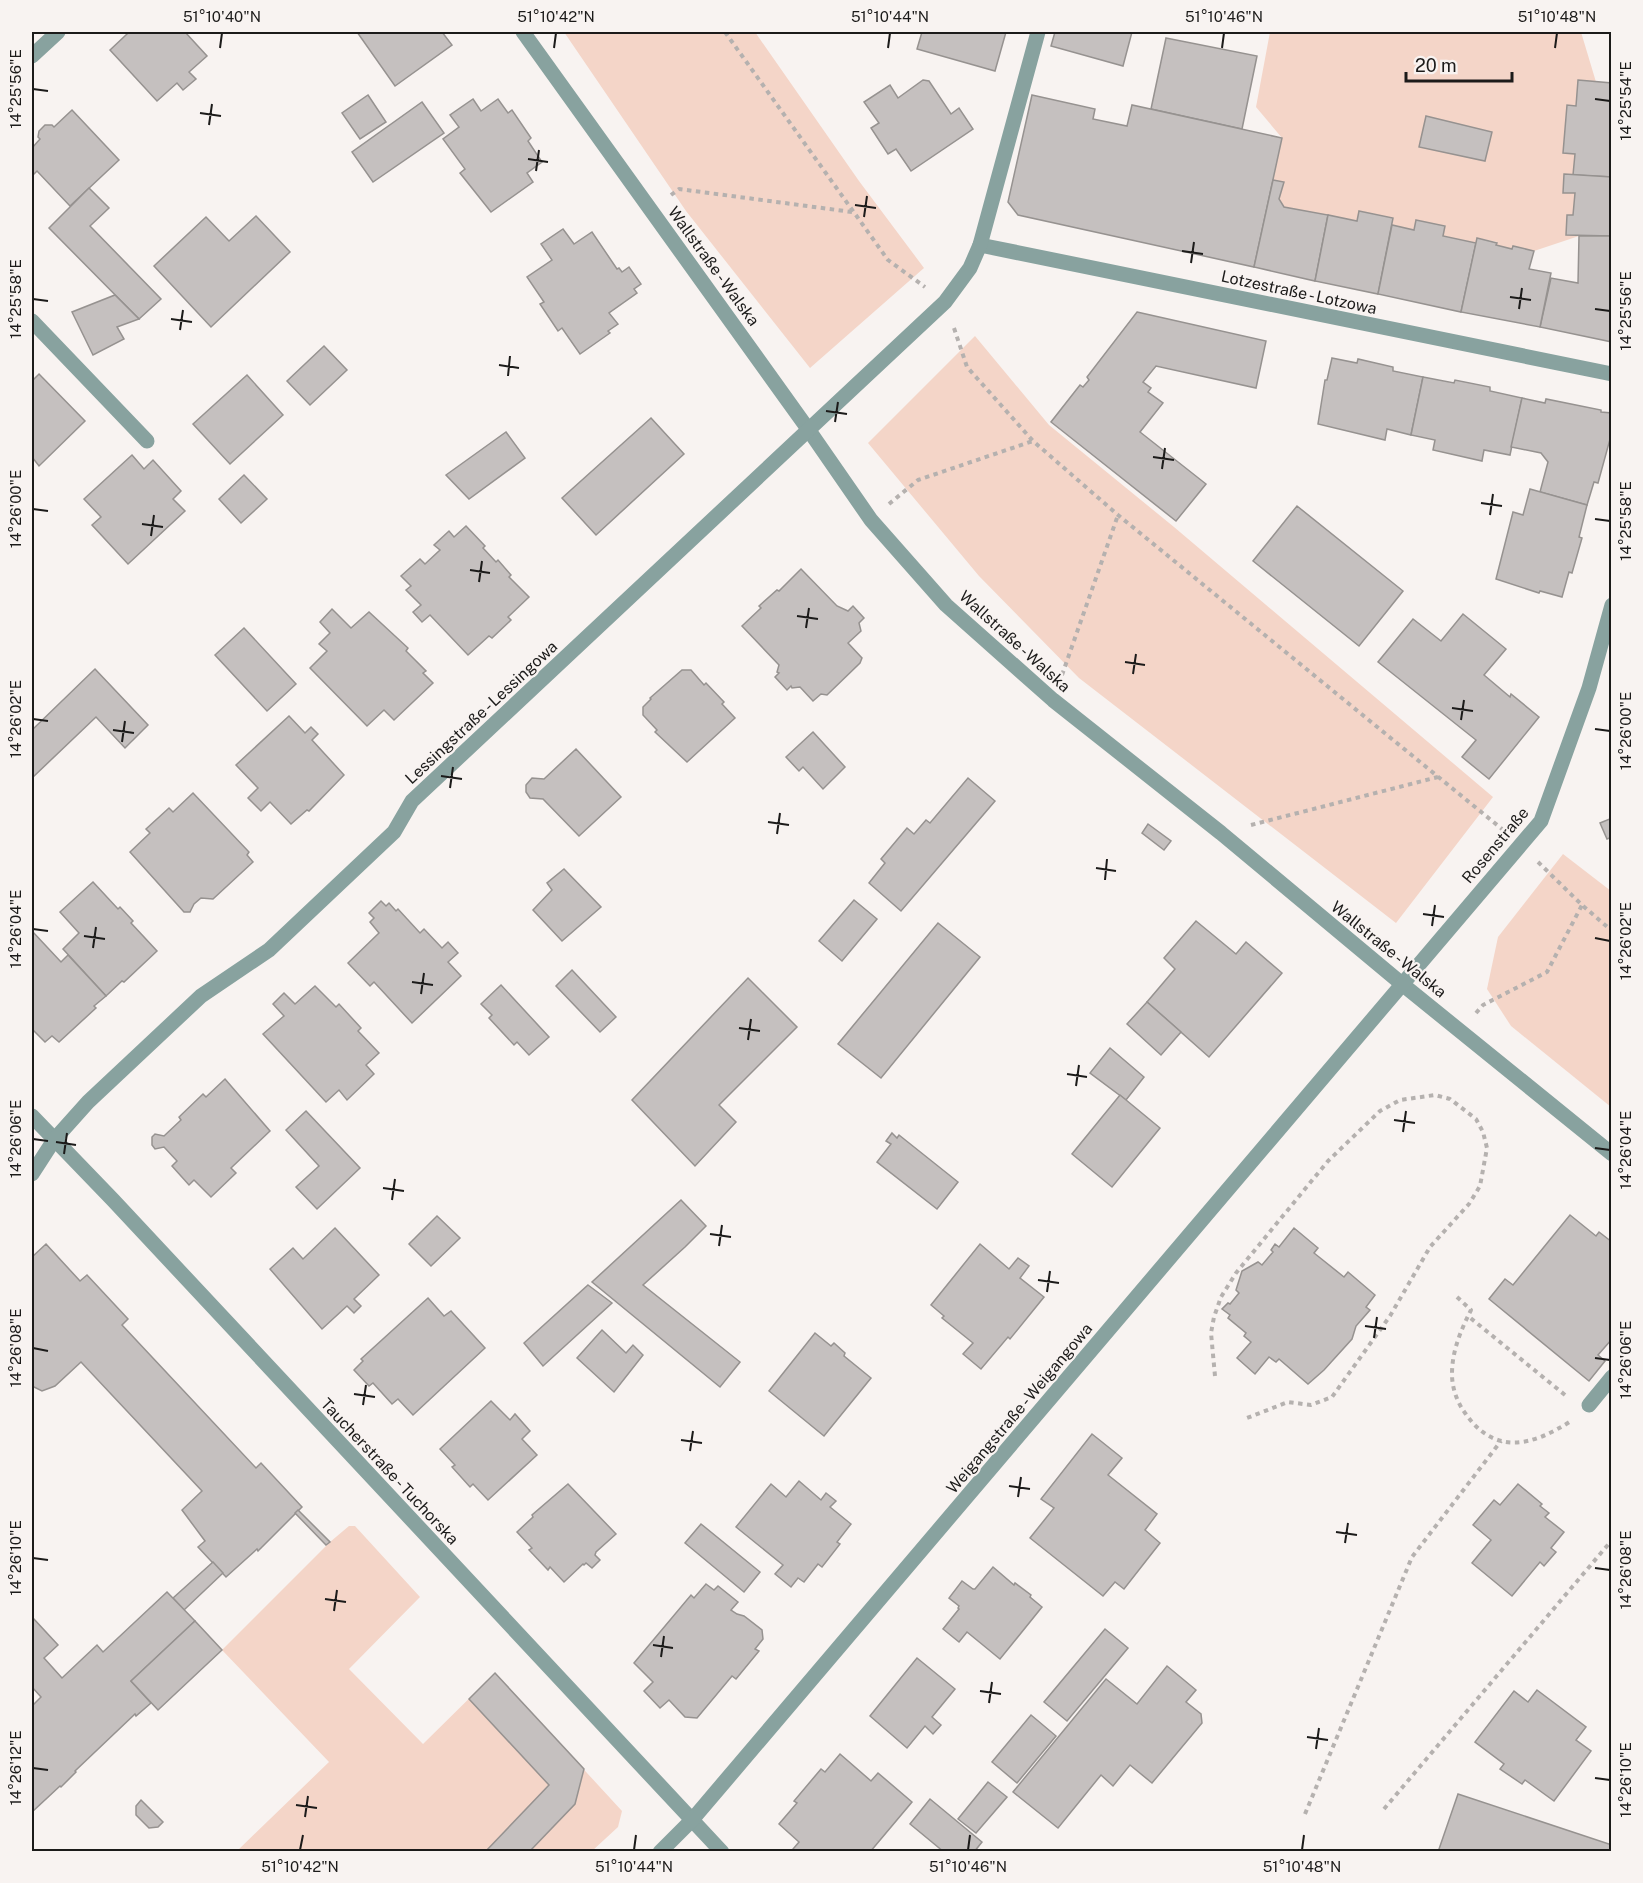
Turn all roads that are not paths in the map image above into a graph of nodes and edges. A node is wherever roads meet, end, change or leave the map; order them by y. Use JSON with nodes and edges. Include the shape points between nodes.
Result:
{"nodes":[{"id":1,"x":58,"y":32,"type":"edge"},
{"id":2,"x":523,"y":32,"type":"edge"},
{"id":3,"x":1038,"y":32,"type":"edge"},
{"id":4,"x":32,"y":56,"type":"edge"},
{"id":5,"x":980,"y":245,"type":"junction"},
{"id":6,"x":32,"y":321,"type":"edge"},
{"id":7,"x":1611,"y":374,"type":"edge"},
{"id":8,"x":808,"y":429,"type":"junction"},
{"id":9,"x":147,"y":441,"type":"dead end"},
{"id":10,"x":1611,"y":605,"type":"edge"},
{"id":11,"x":1607,"y":644,"type":"edge"},
{"id":12,"x":1402,"y":984,"type":"junction"},
{"id":13,"x":32,"y":1116,"type":"edge"},
{"id":14,"x":54,"y":1140,"type":"junction"},
{"id":15,"x":1611,"y":1154,"type":"edge"},
{"id":16,"x":32,"y":1174,"type":"edge"},
{"id":17,"x":1611,"y":1377,"type":"edge"},
{"id":18,"x":1586,"y":1408,"type":"road end"},
{"id":19,"x":692,"y":1820,"type":"junction"},
{"id":20,"x":660,"y":1851,"type":"edge"},
{"id":21,"x":722,"y":1851,"type":"edge"}],
"edges":[{"from":1,"to":4,"type":"street"},
{"from":2,"to":8,"type":"street","name":"Wallstraße - Walska"},
{"from":3,"to":5,"type":"street","name":"Lessingstraße - Lessingowa"},
{"from":5,"to":7,"type":"street","name":"Lotzestraße - Lotzowa"},
{"from":5,"to":8,"type":"street","name":"Lessingstraße - Lessingowa","via":[[970,268],[945,302]]},
{"from":6,"to":9,"type":"street"},
{"from":8,"to":12,"type":"street","name":"Wallstraße - Walska","via":[[871,520],[946,605],[1053,700]]},
{"from":8,"to":14,"type":"street","name":"Lessingstraße - Lessingowa","via":[[412,801],[394,832],[269,950],[201,996],[88,1102]]},
{"from":10,"to":11,"type":"street","name":"Rosenstraße"},
{"from":11,"to":12,"type":"street","name":"Rosenstraße","via":[[1541,821]]},
{"from":12,"to":15,"type":"street","name":"Wallstraße - Walska"},
{"from":12,"to":19,"type":"street","name":"Weigangstraße - Weigangowa"},
{"from":13,"to":14,"type":"street","name":"Taucherstraße - Tuchorska"},
{"from":14,"to":16,"type":"street","name":"Lessingstraße - Lessingowa"},
{"from":14,"to":19,"type":"street","name":"Taucherstraße - Tuchorska"},
{"from":17,"to":18,"type":"street"},
{"from":19,"to":20,"type":"street","name":"Weigangstraße - Weigangowa"},
{"from":19,"to":21,"type":"street","name":"Taucherstraße - Tuchorska"}]}
